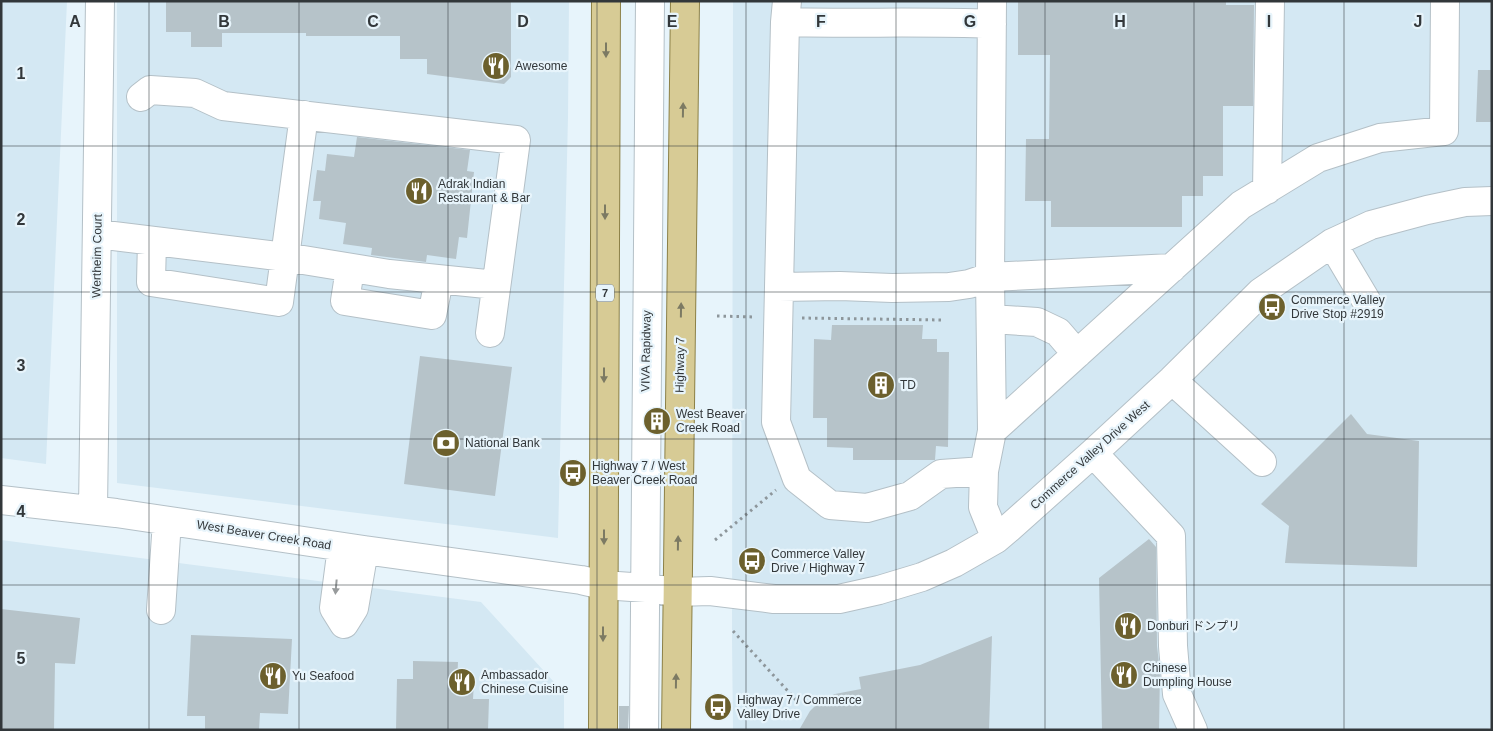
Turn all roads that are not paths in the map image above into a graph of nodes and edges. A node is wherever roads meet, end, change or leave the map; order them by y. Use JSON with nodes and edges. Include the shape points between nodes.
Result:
{"nodes":[{"id":1,"x":100,"y":1,"type":"edge"},
{"id":2,"x":606,"y":1,"type":"edge"},
{"id":3,"x":650,"y":1,"type":"edge"},
{"id":4,"x":685,"y":1,"type":"edge"},
{"id":5,"x":1270,"y":1,"type":"edge"},
{"id":6,"x":1445,"y":1,"type":"edge"},
{"id":7,"x":786,"y":12,"type":"edge"},
{"id":8,"x":992,"y":12,"type":"edge"},
{"id":9,"x":99,"y":89,"type":"junction"},
{"id":10,"x":141,"y":97,"type":"junction"},
{"id":11,"x":200,"y":108,"type":"dead end"},
{"id":12,"x":304,"y":115,"type":"junction"},
{"id":13,"x":1266,"y":190,"type":"junction"},
{"id":14,"x":1492,"y":201,"type":"edge"},
{"id":15,"x":97,"y":234,"type":"junction"},
{"id":16,"x":152,"y":241,"type":"junction"},
{"id":17,"x":1332,"y":244,"type":"junction"},
{"id":18,"x":285,"y":257,"type":"junction"},
{"id":19,"x":1172,"y":268,"type":"junction"},
{"id":20,"x":990,"y":278,"type":"junction"},
{"id":21,"x":496,"y":285,"type":"junction"},
{"id":22,"x":779,"y":287,"type":"junction"},
{"id":23,"x":1367,"y":302,"type":"dead end"},
{"id":24,"x":991,"y":319,"type":"junction"},
{"id":25,"x":490,"y":332,"type":"dead end"},
{"id":26,"x":1077,"y":354,"type":"junction"},
{"id":27,"x":1172,"y":380,"type":"junction"},
{"id":28,"x":992,"y":431,"type":"junction"},
{"id":29,"x":1093,"y":454,"type":"junction"},
{"id":30,"x":1262,"y":462,"type":"dead end"},
{"id":31,"x":984,"y":471,"type":"junction"},
{"id":32,"x":1,"y":500,"type":"edge"},
{"id":33,"x":93,"y":510,"type":"junction"},
{"id":34,"x":167,"y":520,"type":"junction"},
{"id":35,"x":996,"y":539,"type":"junction"},
{"id":36,"x":603,"y":585,"type":"junction"},
{"id":37,"x":646,"y":588,"type":"junction"},
{"id":38,"x":677,"y":592,"type":"junction"},
{"id":39,"x":161,"y":610,"type":"dead end"},
{"id":40,"x":603,"y":730,"type":"edge"},
{"id":41,"x":644,"y":730,"type":"edge"},
{"id":42,"x":676,"y":730,"type":"edge"},
{"id":43,"x":1193,"y":730,"type":"edge"}],
"edges":[{"from":1,"to":9,"type":"street","name":"Wertheim Court"},
{"from":2,"to":36,"type":"main road","number":"7","one_way":true},
{"from":3,"to":37,"type":"street","name":"VIVA Rapidway"},
{"from":38,"to":4,"type":"main road","name":"Highway 7","one_way":true},
{"from":5,"to":13,"type":"street"},
{"from":6,"to":13,"type":"street","via":[[1444,130],[1380,138],[1318,158]]},
{"from":7,"to":8,"type":"street","via":[[839,24]]},
{"from":7,"to":22,"type":"street"},
{"from":8,"to":20,"type":"street"},
{"from":9,"to":10,"type":"street"},
{"from":9,"to":15,"type":"street","name":"Wertheim Court"},
{"from":10,"to":11,"type":"street"},
{"from":10,"to":12,"type":"street","via":[[150,90],[195,93],[223,106]]},
{"from":12,"to":18,"type":"street"},
{"from":12,"to":21,"type":"street","via":[[516,140]]},
{"from":13,"to":19,"type":"street","via":[[1241,205]]},
{"from":14,"to":17,"type":"street","name":"Commerce Valley Drive West","via":[[1465,202],[1426,210],[1371,225]]},
{"from":15,"to":16,"type":"street"},
{"from":15,"to":33,"type":"street","name":"Wertheim Court"},
{"from":16,"to":18,"type":"street"},
{"from":16,"to":18,"type":"street","via":[[150,282],[279,302]]},
{"from":17,"to":23,"type":"street"},
{"from":17,"to":27,"type":"street","name":"Commerce Valley Drive West","via":[[1261,292]]},
{"from":18,"to":21,"type":"street","via":[[350,269]]},
{"from":19,"to":20,"type":"street"},
{"from":19,"to":26,"type":"street"},
{"from":20,"to":22,"type":"street","via":[[949,287]]},
{"from":20,"to":24,"type":"street"},
{"from":21,"to":25,"type":"street"},
{"from":22,"to":31,"type":"street","via":[[776,422],[797,479],[830,505],[867,508],[910,496],[941,474]]},
{"from":24,"to":26,"type":"street","via":[[1037,322],[1058,332]]},
{"from":24,"to":28,"type":"street"},
{"from":26,"to":28,"type":"street"},
{"from":27,"to":29,"type":"street","name":"Commerce Valley Drive West"},
{"from":27,"to":30,"type":"street"},
{"from":28,"to":31,"type":"street"},
{"from":29,"to":35,"type":"street","name":"Commerce Valley Drive West"},
{"from":29,"to":43,"type":"street","via":[[1171,536],[1173,646],[1178,694]]},
{"from":31,"to":35,"type":"street","via":[[983,507]]},
{"from":32,"to":33,"type":"street","name":"West Beaver Creek Road"},
{"from":33,"to":34,"type":"street","name":"West Beaver Creek Road"},
{"from":34,"to":36,"type":"street","name":"West Beaver Creek Road"},
{"from":34,"to":39,"type":"street"},
{"from":35,"to":38,"type":"street","name":"Commerce Valley Drive West","via":[[922,577],[840,599],[774,599],[710,591]]},
{"from":36,"to":37,"type":"street","name":"West Beaver Creek Road"},
{"from":36,"to":40,"type":"main road","number":"7","one_way":true},
{"from":37,"to":38,"type":"street","name":"Commerce Valley Drive West"},
{"from":37,"to":41,"type":"street","name":"VIVA Rapidway"},
{"from":42,"to":38,"type":"main road","name":"Highway 7","one_way":true}]}
